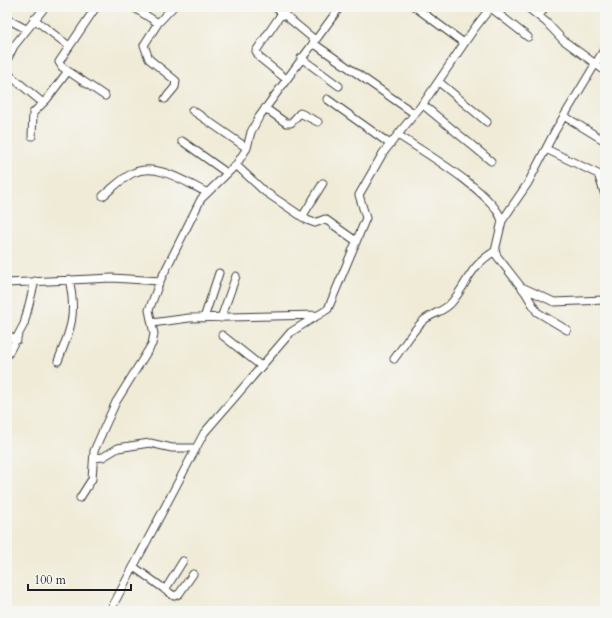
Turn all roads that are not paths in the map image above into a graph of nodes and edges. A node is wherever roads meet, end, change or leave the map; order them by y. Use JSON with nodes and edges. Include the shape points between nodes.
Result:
{"nodes":[{"id":1,"x":45,"y":7,"type":"edge"},
{"id":2,"x":96,"y":7,"type":"edge"},
{"id":3,"x":133,"y":7,"type":"edge"},
{"id":4,"x":173,"y":7,"type":"edge"},
{"id":5,"x":275,"y":7,"type":"edge"},
{"id":6,"x":340,"y":7,"type":"edge"},
{"id":7,"x":415,"y":7,"type":"edge"},
{"id":8,"x":491,"y":7,"type":"edge"},
{"id":9,"x":527,"y":7,"type":"edge"},
{"id":10,"x":545,"y":7,"type":"edge"},
{"id":11,"x":282,"y":13,"type":"junction"},
{"id":12,"x":539,"y":16,"type":"junction"},
{"id":13,"x":7,"y":18,"type":"edge"},
{"id":14,"x":34,"y":19,"type":"junction"},
{"id":15,"x":158,"y":23,"type":"junction"},
{"id":16,"x":26,"y":30,"type":"junction"},
{"id":17,"x":528,"y":37,"type":"dead end"},
{"id":18,"x":314,"y":41,"type":"junction"},
{"id":19,"x":464,"y":43,"type":"junction"},
{"id":20,"x":70,"y":46,"type":"junction"},
{"id":21,"x":605,"y":48,"type":"edge"},
{"id":22,"x":9,"y":50,"type":"edge"},
{"id":23,"x":301,"y":58,"type":"junction"},
{"id":24,"x":7,"y":60,"type":"edge"},
{"id":25,"x":596,"y":64,"type":"junction"},
{"id":26,"x":68,"y":71,"type":"junction"},
{"id":27,"x":605,"y":71,"type":"edge"},
{"id":28,"x":7,"y":73,"type":"edge"},
{"id":29,"x":286,"y":79,"type":"junction"},
{"id":30,"x":439,"y":82,"type":"junction"},
{"id":31,"x":339,"y":86,"type":"dead end"},
{"id":32,"x":105,"y":96,"type":"dead end"},
{"id":33,"x":165,"y":99,"type":"dead end"},
{"id":34,"x":327,"y":99,"type":"dead end"},
{"id":35,"x":43,"y":103,"type":"junction"},
{"id":36,"x":422,"y":104,"type":"junction"},
{"id":37,"x":265,"y":108,"type":"junction"},
{"id":38,"x":192,"y":110,"type":"dead end"},
{"id":39,"x":415,"y":114,"type":"junction"},
{"id":40,"x":564,"y":116,"type":"junction"},
{"id":41,"x":318,"y":122,"type":"dead end"},
{"id":42,"x":487,"y":122,"type":"dead end"},
{"id":43,"x":398,"y":135,"type":"junction"},
{"id":44,"x":32,"y":136,"type":"dead end"},
{"id":45,"x":182,"y":141,"type":"dead end"},
{"id":46,"x":605,"y":141,"type":"edge"},
{"id":47,"x":390,"y":144,"type":"junction"},
{"id":48,"x":247,"y":148,"type":"junction"},
{"id":49,"x":546,"y":149,"type":"junction"},
{"id":50,"x":491,"y":161,"type":"dead end"},
{"id":51,"x":236,"y":165,"type":"junction"},
{"id":52,"x":227,"y":173,"type":"junction"},
{"id":53,"x":323,"y":183,"type":"dead end"},
{"id":54,"x":206,"y":192,"type":"junction"},
{"id":55,"x":605,"y":195,"type":"edge"},
{"id":56,"x":104,"y":196,"type":"dead end"},
{"id":57,"x":302,"y":217,"type":"junction"},
{"id":58,"x":502,"y":221,"type":"junction"},
{"id":59,"x":356,"y":241,"type":"junction"},
{"id":60,"x":495,"y":251,"type":"junction"},
{"id":61,"x":219,"y":273,"type":"dead end"},
{"id":62,"x":236,"y":276,"type":"dead end"},
{"id":63,"x":69,"y":279,"type":"junction"},
{"id":64,"x":160,"y":280,"type":"junction"},
{"id":65,"x":34,"y":282,"type":"junction"},
{"id":66,"x":7,"y":283,"type":"edge"},
{"id":67,"x":522,"y":287,"type":"junction"},
{"id":68,"x":605,"y":300,"type":"edge"},
{"id":69,"x":319,"y":315,"type":"junction"},
{"id":70,"x":204,"y":318,"type":"junction"},
{"id":71,"x":222,"y":318,"type":"junction"},
{"id":72,"x":152,"y":324,"type":"junction"},
{"id":73,"x":567,"y":330,"type":"dead end"},
{"id":74,"x":7,"y":335,"type":"edge"},
{"id":75,"x":222,"y":335,"type":"dead end"},
{"id":76,"x":16,"y":340,"type":"junction"},
{"id":77,"x":7,"y":356,"type":"edge"},
{"id":78,"x":394,"y":359,"type":"dead end"},
{"id":79,"x":58,"y":361,"type":"dead end"},
{"id":80,"x":261,"y":366,"type":"junction"},
{"id":81,"x":196,"y":448,"type":"junction"},
{"id":82,"x":94,"y":458,"type":"junction"},
{"id":83,"x":80,"y":498,"type":"dead end"},
{"id":84,"x":183,"y":561,"type":"dead end"},
{"id":85,"x":134,"y":567,"type":"junction"},
{"id":86,"x":192,"y":574,"type":"dead end"},
{"id":87,"x":165,"y":590,"type":"junction"},
{"id":88,"x":110,"y":611,"type":"edge"}],
"edges":[{"from":1,"to":14,"type":"street"},
{"from":2,"to":20,"type":"street"},
{"from":3,"to":15,"type":"street"},
{"from":4,"to":15,"type":"street"},
{"from":5,"to":11,"type":"street"},
{"from":6,"to":18,"type":"street"},
{"from":7,"to":19,"type":"street"},
{"from":8,"to":17,"type":"street"},
{"from":8,"to":19,"type":"street"},
{"from":9,"to":12,"type":"street"},
{"from":10,"to":12,"type":"street"},
{"from":11,"to":18,"type":"street"},
{"from":11,"to":29,"type":"street","via":[[256,51],[260,58]]},
{"from":12,"to":25,"type":"street","via":[[562,40]]},
{"from":13,"to":16,"type":"street"},
{"from":14,"to":16,"type":"street"},
{"from":14,"to":20,"type":"street"},
{"from":15,"to":33,"type":"street","via":[[144,45],[149,59],[176,81],[175,87]]},
{"from":16,"to":22,"type":"street"},
{"from":18,"to":23,"type":"street"},
{"from":18,"to":39,"type":"street"},
{"from":19,"to":30,"type":"street"},
{"from":20,"to":26,"type":"street","via":[[59,62]]},
{"from":21,"to":25,"type":"street"},
{"from":22,"to":24,"type":"street"},
{"from":23,"to":29,"type":"street"},
{"from":23,"to":31,"type":"street"},
{"from":25,"to":27,"type":"street"},
{"from":25,"to":40,"type":"street"},
{"from":26,"to":32,"type":"street"},
{"from":26,"to":35,"type":"street"},
{"from":28,"to":35,"type":"street"},
{"from":29,"to":37,"type":"street"},
{"from":30,"to":36,"type":"street"},
{"from":30,"to":42,"type":"street"},
{"from":34,"to":47,"type":"street"},
{"from":35,"to":44,"type":"street","via":[[32,116]]},
{"from":36,"to":39,"type":"street"},
{"from":36,"to":50,"type":"street"},
{"from":37,"to":41,"type":"street","via":[[286,123],[291,123],[300,113]]},
{"from":37,"to":48,"type":"street","via":[[253,127]]},
{"from":38,"to":48,"type":"street"},
{"from":39,"to":43,"type":"street"},
{"from":40,"to":46,"type":"street"},
{"from":40,"to":49,"type":"street"},
{"from":43,"to":47,"type":"street"},
{"from":43,"to":58,"type":"street","via":[[479,192],[494,206]]},
{"from":45,"to":52,"type":"street"},
{"from":47,"to":59,"type":"street","via":[[359,195],[366,218]]},
{"from":48,"to":51,"type":"street"},
{"from":49,"to":55,"type":"street","via":[[598,174]]},
{"from":49,"to":58,"type":"street","via":[[528,184]]},
{"from":51,"to":52,"type":"street"},
{"from":51,"to":57,"type":"street","via":[[264,191]]},
{"from":52,"to":54,"type":"street"},
{"from":53,"to":57,"type":"street"},
{"from":54,"to":56,"type":"street","via":[[159,171],[145,170],[127,176]]},
{"from":54,"to":64,"type":"street"},
{"from":57,"to":59,"type":"street","via":[[312,222],[325,219],[330,221]]},
{"from":58,"to":60,"type":"street"},
{"from":59,"to":69,"type":"street","via":[[328,309]]},
{"from":60,"to":67,"type":"street"},
{"from":60,"to":78,"type":"street","via":[[474,267],[452,302],[426,319]]},
{"from":61,"to":70,"type":"street"},
{"from":62,"to":71,"type":"street"},
{"from":63,"to":64,"type":"street"},
{"from":63,"to":65,"type":"street"},
{"from":63,"to":79,"type":"street","via":[[73,312],[68,336]]},
{"from":64,"to":72,"type":"street","via":[[149,310]]},
{"from":65,"to":66,"type":"street"},
{"from":65,"to":76,"type":"street","via":[[24,324]]},
{"from":67,"to":68,"type":"street","via":[[554,302]]},
{"from":67,"to":73,"type":"street","via":[[537,312]]},
{"from":69,"to":71,"type":"street"},
{"from":69,"to":80,"type":"street","via":[[291,332]]},
{"from":70,"to":71,"type":"street"},
{"from":70,"to":72,"type":"street"},
{"from":72,"to":82,"type":"street","via":[[154,334],[149,352],[116,402],[97,443]]},
{"from":74,"to":76,"type":"street"},
{"from":75,"to":80,"type":"street"},
{"from":76,"to":77,"type":"street"},
{"from":80,"to":81,"type":"street","via":[[211,424]]},
{"from":81,"to":82,"type":"street","via":[[172,448],[150,443],[118,448],[103,457]]},
{"from":81,"to":85,"type":"street"},
{"from":82,"to":83,"type":"street","via":[[92,479]]},
{"from":84,"to":87,"type":"street"},
{"from":85,"to":87,"type":"street"},
{"from":85,"to":88,"type":"street"},
{"from":86,"to":87,"type":"street","via":[[177,595]]}]}
